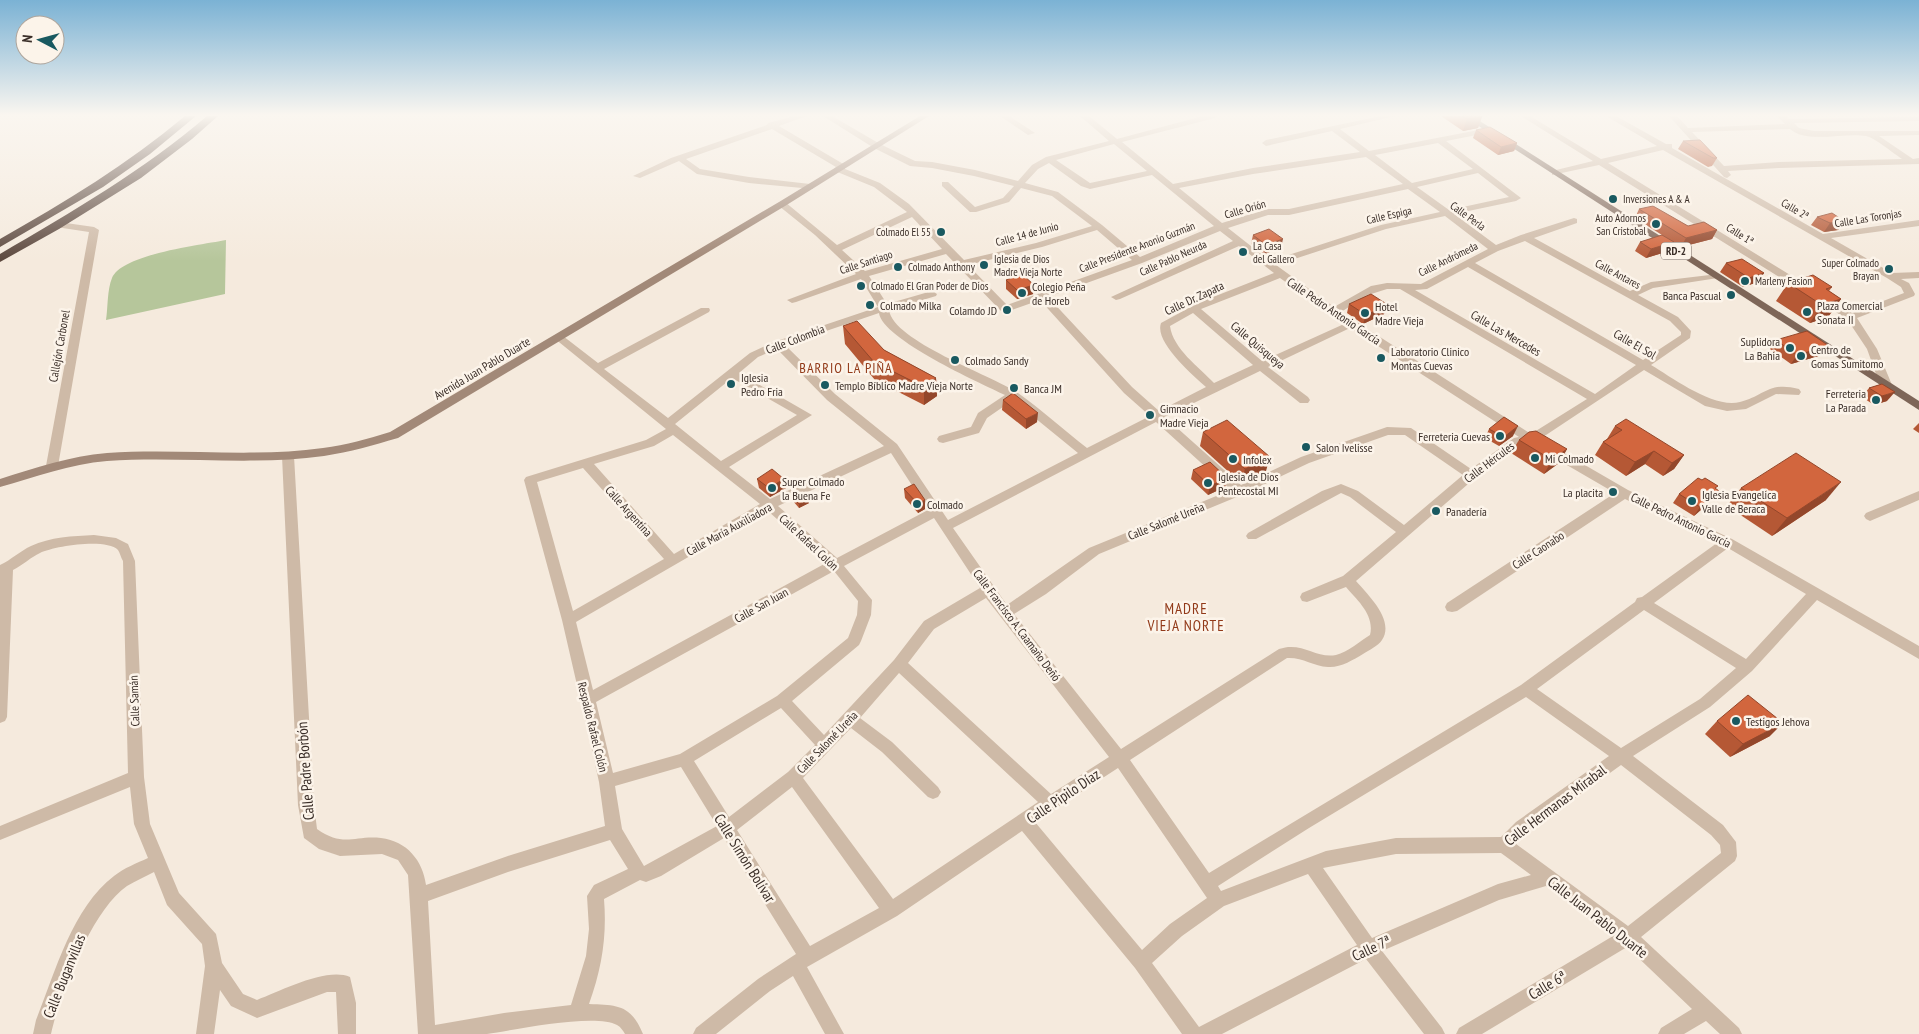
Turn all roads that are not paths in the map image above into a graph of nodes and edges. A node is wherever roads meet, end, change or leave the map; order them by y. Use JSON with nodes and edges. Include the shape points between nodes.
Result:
{"nodes":[{"id":1,"x":130,"y":164,"type":"edge"},
{"id":2,"x":154,"y":164,"type":"edge"},
{"id":3,"x":665,"y":164,"type":"edge"},
{"id":4,"x":689,"y":164,"type":"edge"},
{"id":5,"x":834,"y":164,"type":"edge"},
{"id":6,"x":846,"y":164,"type":"edge"},
{"id":7,"x":918,"y":164,"type":"edge"},
{"id":8,"x":1040,"y":164,"type":"edge"},
{"id":9,"x":1056,"y":164,"type":"edge"},
{"id":10,"x":1145,"y":164,"type":"edge"},
{"id":11,"x":1298,"y":164,"type":"edge"},
{"id":12,"x":1381,"y":164,"type":"edge"},
{"id":13,"x":1473,"y":164,"type":"edge"},
{"id":14,"x":1542,"y":164,"type":"edge"},
{"id":15,"x":1591,"y":164,"type":"edge"},
{"id":16,"x":1604,"y":164,"type":"edge"},
{"id":17,"x":1696,"y":164,"type":"edge"},
{"id":18,"x":1719,"y":164,"type":"edge"},
{"id":19,"x":1804,"y":164,"type":"edge"},
{"id":20,"x":840,"y":168,"type":"junction"},
{"id":21,"x":1724,"y":169,"type":"junction"},
{"id":22,"x":1481,"y":170,"type":"junction"},
{"id":23,"x":1154,"y":172,"type":"junction"},
{"id":24,"x":1555,"y":173,"type":"junction"},
{"id":25,"x":637,"y":176,"type":"dead end"},
{"id":26,"x":945,"y":184,"type":"dead end"},
{"id":27,"x":1020,"y":184,"type":"junction"},
{"id":28,"x":1410,"y":186,"type":"junction"},
{"id":29,"x":810,"y":187,"type":"junction"},
{"id":30,"x":1172,"y":187,"type":"junction"},
{"id":31,"x":1737,"y":188,"type":"junction"},
{"id":32,"x":782,"y":204,"type":"junction"},
{"id":33,"x":913,"y":213,"type":"junction"},
{"id":34,"x":1446,"y":214,"type":"junction"},
{"id":35,"x":1574,"y":220,"type":"dead end"},
{"id":36,"x":1919,"y":223,"type":"edge"},
{"id":37,"x":59,"y":224,"type":"junction"},
{"id":38,"x":1099,"y":226,"type":"junction"},
{"id":39,"x":1221,"y":227,"type":"junction"},
{"id":40,"x":1524,"y":237,"type":"junction"},
{"id":41,"x":1821,"y":237,"type":"junction"},
{"id":42,"x":1240,"y":242,"type":"junction"},
{"id":43,"x":0,"y":244,"type":"edge"},
{"id":44,"x":836,"y":249,"type":"junction"},
{"id":45,"x":1495,"y":249,"type":"junction"},
{"id":46,"x":948,"y":250,"type":"junction"},
{"id":47,"x":0,"y":259,"type":"edge"},
{"id":48,"x":1139,"y":261,"type":"junction"},
{"id":49,"x":962,"y":264,"type":"junction"},
{"id":50,"x":1269,"y":264,"type":"junction"},
{"id":51,"x":1469,"y":264,"type":"junction"},
{"id":52,"x":1281,"y":274,"type":"junction"},
{"id":53,"x":863,"y":275,"type":"junction"},
{"id":54,"x":1919,"y":275,"type":"edge"},
{"id":55,"x":1715,"y":276,"type":"junction"},
{"id":56,"x":1890,"y":276,"type":"junction"},
{"id":57,"x":1404,"y":288,"type":"junction"},
{"id":58,"x":932,"y":294,"type":"dead end"},
{"id":59,"x":1630,"y":295,"type":"junction"},
{"id":60,"x":1043,"y":296,"type":"junction"},
{"id":61,"x":1116,"y":297,"type":"dead end"},
{"id":62,"x":792,"y":300,"type":"dead end"},
{"id":63,"x":884,"y":308,"type":"junction"},
{"id":64,"x":1195,"y":309,"type":"junction"},
{"id":65,"x":705,"y":310,"type":"dead end"},
{"id":66,"x":1333,"y":312,"type":"junction"},
{"id":67,"x":1851,"y":317,"type":"junction"},
{"id":68,"x":1350,"y":324,"type":"junction"},
{"id":69,"x":559,"y":338,"type":"junction"},
{"id":70,"x":1681,"y":341,"type":"joint"},
{"id":71,"x":778,"y":344,"type":"junction"},
{"id":72,"x":1645,"y":365,"type":"junction"},
{"id":73,"x":1262,"y":367,"type":"junction"},
{"id":74,"x":597,"y":368,"type":"junction"},
{"id":75,"x":732,"y":374,"type":"junction"},
{"id":76,"x":1886,"y":385,"type":"junction"},
{"id":77,"x":1213,"y":388,"type":"junction"},
{"id":78,"x":1795,"y":392,"type":"dead end"},
{"id":79,"x":1013,"y":395,"type":"junction"},
{"id":80,"x":1595,"y":399,"type":"junction"},
{"id":81,"x":1304,"y":400,"type":"dead end"},
{"id":82,"x":1919,"y":406,"type":"edge"},
{"id":83,"x":1157,"y":416,"type":"junction"},
{"id":84,"x":671,"y":427,"type":"junction"},
{"id":85,"x":943,"y":439,"type":"dead end"},
{"id":86,"x":1531,"y":439,"type":"junction"},
{"id":87,"x":893,"y":447,"type":"junction"},
{"id":88,"x":1087,"y":454,"type":"junction"},
{"id":89,"x":288,"y":456,"type":"junction"},
{"id":90,"x":585,"y":462,"type":"junction"},
{"id":91,"x":52,"y":466,"type":"junction"},
{"id":92,"x":721,"y":466,"type":"junction"},
{"id":93,"x":1471,"y":475,"type":"junction"},
{"id":94,"x":530,"y":480,"type":"joint"},
{"id":95,"x":0,"y":483,"type":"edge"},
{"id":96,"x":1240,"y":491,"type":"junction"},
{"id":97,"x":1624,"y":494,"type":"junction"},
{"id":98,"x":1919,"y":495,"type":"edge"},
{"id":99,"x":769,"y":505,"type":"junction"},
{"id":100,"x":936,"y":511,"type":"junction"},
{"id":101,"x":1870,"y":516,"type":"dead end"},
{"id":102,"x":946,"y":526,"type":"junction"},
{"id":103,"x":1403,"y":531,"type":"junction"},
{"id":104,"x":1252,"y":536,"type":"dead end"},
{"id":105,"x":1726,"y":542,"type":"junction"},
{"id":106,"x":672,"y":560,"type":"junction"},
{"id":107,"x":835,"y":564,"type":"junction"},
{"id":108,"x":4,"y":569,"type":"edge"},
{"id":109,"x":1348,"y":580,"type":"junction"},
{"id":110,"x":988,"y":590,"type":"junction"},
{"id":111,"x":1816,"y":592,"type":"junction"},
{"id":112,"x":1307,"y":597,"type":"dead end"},
{"id":113,"x":1642,"y":602,"type":"junction"},
{"id":114,"x":1452,"y":607,"type":"dead end"},
{"id":115,"x":1005,"y":613,"type":"junction"},
{"id":116,"x":569,"y":620,"type":"junction"},
{"id":117,"x":1916,"y":647,"type":"edge"},
{"id":118,"x":899,"y":664,"type":"junction"},
{"id":119,"x":1747,"y":667,"type":"junction"},
{"id":120,"x":1526,"y":689,"type":"junction"},
{"id":121,"x":586,"y":700,"type":"junction"},
{"id":122,"x":782,"y":700,"type":"junction"},
{"id":123,"x":0,"y":717,"type":"edge"},
{"id":124,"x":850,"y":719,"type":"junction"},
{"id":125,"x":825,"y":746,"type":"junction"},
{"id":126,"x":1621,"y":756,"type":"junction"},
{"id":127,"x":1120,"y":758,"type":"junction"},
{"id":128,"x":684,"y":759,"type":"junction"},
{"id":129,"x":136,"y":776,"type":"junction"},
{"id":130,"x":793,"y":777,"type":"junction"},
{"id":131,"x":607,"y":782,"type":"junction"},
{"id":132,"x":933,"y":792,"type":"dead end"},
{"id":133,"x":1050,"y":803,"type":"junction"},
{"id":134,"x":1024,"y":822,"type":"junction"},
{"id":135,"x":727,"y":828,"type":"junction"},
{"id":136,"x":614,"y":831,"type":"junction"},
{"id":137,"x":0,"y":833,"type":"edge"},
{"id":138,"x":1504,"y":846,"type":"junction"},
{"id":139,"x":156,"y":862,"type":"junction"},
{"id":140,"x":1311,"y":864,"type":"junction"},
{"id":141,"x":639,"y":872,"type":"junction"},
{"id":142,"x":1547,"y":878,"type":"junction"},
{"id":143,"x":1206,"y":884,"type":"junction"},
{"id":144,"x":419,"y":896,"type":"junction"},
{"id":145,"x":1218,"y":900,"type":"junction"},
{"id":146,"x":890,"y":910,"type":"junction"},
{"id":147,"x":1628,"y":937,"type":"junction"},
{"id":148,"x":1369,"y":948,"type":"junction"},
{"id":149,"x":802,"y":961,"type":"junction"},
{"id":150,"x":1141,"y":962,"type":"junction"},
{"id":151,"x":214,"y":966,"type":"junction"},
{"id":152,"x":1707,"y":1010,"type":"junction"},
{"id":153,"x":577,"y":1012,"type":"junction"},
{"id":154,"x":42,"y":1034,"type":"edge"},
{"id":155,"x":204,"y":1034,"type":"edge"},
{"id":156,"x":347,"y":1034,"type":"edge"},
{"id":157,"x":427,"y":1034,"type":"edge"},
{"id":158,"x":436,"y":1034,"type":"edge"},
{"id":159,"x":634,"y":1034,"type":"edge"},
{"id":160,"x":702,"y":1034,"type":"edge"},
{"id":161,"x":835,"y":1034,"type":"edge"},
{"id":162,"x":1193,"y":1034,"type":"edge"},
{"id":163,"x":1203,"y":1034,"type":"edge"},
{"id":164,"x":1436,"y":1034,"type":"edge"},
{"id":165,"x":1465,"y":1034,"type":"edge"},
{"id":166,"x":1667,"y":1034,"type":"edge"},
{"id":167,"x":1733,"y":1034,"type":"edge"}],
"edges":[{"from":1,"to":43,"type":"highway"},
{"from":2,"to":37,"type":"highway"},
{"from":3,"to":25,"type":"street"},
{"from":4,"to":29,"type":"street","via":[[697,170],[749,180]]},
{"from":5,"to":20,"type":"street"},
{"from":6,"to":20,"type":"main road","name":"Avenida Juan Pablo Duarte"},
{"from":7,"to":27,"type":"street"},
{"from":8,"to":27,"type":"street"},
{"from":9,"to":23,"type":"street","via":[[1090,186]]},
{"from":10,"to":23,"type":"street","name":"Calle Pedro Antonio García"},
{"from":11,"to":30,"type":"street"},
{"from":12,"to":28,"type":"street","name":"Calle Perla"},
{"from":13,"to":22,"type":"street"},
{"from":14,"to":24,"type":"main road","number":"RD-2"},
{"from":15,"to":24,"type":"street"},
{"from":16,"to":67,"type":"street","name":"Calle 1ª"},
{"from":17,"to":31,"type":"street","name":"Calle 2ª"},
{"from":18,"to":21,"type":"street"},
{"from":19,"to":21,"type":"street"},
{"from":20,"to":29,"type":"main road","name":"Avenida Juan Pablo Duarte"},
{"from":20,"to":33,"type":"street","via":[[877,185]]},
{"from":21,"to":31,"type":"street"},
{"from":22,"to":28,"type":"street","name":"Calle Orión"},
{"from":22,"to":34,"type":"street","name":"Calle Espiga","via":[[1516,196]]},
{"from":23,"to":30,"type":"street","name":"Calle Pedro Antonio García"},
{"from":24,"to":55,"type":"main road","number":"RD-2"},
{"from":26,"to":27,"type":"street","via":[[973,210],[1006,200]]},
{"from":27,"to":38,"type":"street","via":[[1055,194]]},
{"from":28,"to":34,"type":"street","name":"Calle Perla"},
{"from":28,"to":39,"type":"street","name":"Calle Orión","via":[[1289,212],[1267,212]]},
{"from":29,"to":32,"type":"main road","name":"Avenida Juan Pablo Duarte"},
{"from":30,"to":39,"type":"street","name":"Calle Pedro Antonio García"},
{"from":31,"to":41,"type":"street","name":"Calle 2ª"},
{"from":32,"to":44,"type":"street"},
{"from":32,"to":69,"type":"main road","name":"Avenida Juan Pablo Duarte"},
{"from":33,"to":44,"type":"street"},
{"from":33,"to":46,"type":"street"},
{"from":34,"to":45,"type":"street","name":"Calle Perla"},
{"from":34,"to":50,"type":"street","name":"Calle Espiga","via":[[1384,227]]},
{"from":35,"to":40,"type":"street","name":"Calle Andrómeda"},
{"from":36,"to":41,"type":"street","name":"Calle Las Toronjas"},
{"from":37,"to":47,"type":"highway"},
{"from":37,"to":91,"type":"street","name":"Callejón Carbonel","via":[[94,230]]},
{"from":38,"to":48,"type":"street"},
{"from":38,"to":49,"type":"street","name":"Calle 14 de Junio"},
{"from":39,"to":42,"type":"street","name":"Calle Pedro Antonio García"},
{"from":39,"to":48,"type":"street","name":"Calle Presidente Anonio Guzmán"},
{"from":40,"to":45,"type":"street","name":"Calle Andrómeda"},
{"from":40,"to":59,"type":"street","name":"Calle Antares"},
{"from":41,"to":56,"type":"street","name":"Calle 2ª"},
{"from":42,"to":50,"type":"street","name":"Calle Pedro Antonio García"},
{"from":42,"to":61,"type":"street","name":"Calle Pablo Neurda"},
{"from":44,"to":53,"type":"street"},
{"from":45,"to":51,"type":"street","name":"Calle Andrómeda"},
{"from":46,"to":49,"type":"street"},
{"from":46,"to":53,"type":"street","name":"Calle Santiago"},
{"from":48,"to":60,"type":"street","name":"Calle Presidente Anonio Guzmán"},
{"from":49,"to":60,"type":"street","name":"Calle Presidente Anonio Guzmán","via":[[1005,308]]},
{"from":50,"to":52,"type":"street","name":"Calle Pedro Antonio García"},
{"from":51,"to":57,"type":"street","name":"Calle Andrómeda","via":[[1423,287]]},
{"from":51,"to":72,"type":"street","name":"Calle El Sol"},
{"from":52,"to":64,"type":"street","name":"Calle Dr. Zapata"},
{"from":52,"to":66,"type":"street","name":"Calle Pedro Antonio García"},
{"from":53,"to":62,"type":"street","name":"Calle Santiago"},
{"from":53,"to":63,"type":"street"},
{"from":54,"to":56,"type":"street"},
{"from":55,"to":59,"type":"street","via":[[1651,285]]},
{"from":55,"to":76,"type":"main road","number":"RD-2"},
{"from":56,"to":67,"type":"street","name":"Calle 2ª","via":[[1905,285],[1910,294]]},
{"from":57,"to":66,"type":"street","name":"Calle Andrómeda","via":[[1376,288]]},
{"from":57,"to":80,"type":"street","name":"Calle Las Mercedes"},
{"from":58,"to":63,"type":"street","name":"Calle Colombia"},
{"from":59,"to":70,"type":"street","name":"Calle Antares","via":[[1682,325],[1686,336]]},
{"from":60,"to":83,"type":"street","via":[[1128,390]]},
{"from":63,"to":71,"type":"street","name":"Calle Colombia"},
{"from":63,"to":79,"type":"street","via":[[885,317],[893,328],[923,353]]},
{"from":64,"to":73,"type":"street","name":"Calle Quisqueya"},
{"from":64,"to":77,"type":"street","name":"Calle Dr. Zapata","via":[[1166,323],[1165,333],[1172,346]]},
{"from":65,"to":74,"type":"street"},
{"from":66,"to":68,"type":"street","name":"Calle Pedro Antonio García"},
{"from":67,"to":76,"type":"street","name":"Calle 1ª","via":[[1878,358]]},
{"from":68,"to":73,"type":"street"},
{"from":68,"to":86,"type":"street","name":"Calle Pedro Antonio García"},
{"from":69,"to":74,"type":"street","name":"Calle Rafael Colón"},
{"from":69,"to":89,"type":"main road","name":"Avenida Juan Pablo Duarte","via":[[394,435],[340,450]]},
{"from":70,"to":72,"type":"street","name":"Calle Hércules"},
{"from":71,"to":75,"type":"street","name":"Calle Colombia","via":[[754,356]]},
{"from":71,"to":87,"type":"street","name":"Calle Francisco A. Caamaño Deñó","via":[[831,397]]},
{"from":72,"to":78,"type":"street","name":"Calle El Sol","via":[[1710,402],[1727,407],[1742,406],[1774,390]]},
{"from":72,"to":80,"type":"street","name":"Calle Hércules"},
{"from":73,"to":77,"type":"street"},
{"from":73,"to":81,"type":"street","name":"Calle Quisqueya"},
{"from":74,"to":84,"type":"street","name":"Calle Rafael Colón"},
{"from":75,"to":84,"type":"street","name":"Calle Colombia"},
{"from":75,"to":92,"type":"street","via":[[806,415]]},
{"from":76,"to":82,"type":"main road","number":"RD-2"},
{"from":77,"to":83,"type":"street"},
{"from":79,"to":85,"type":"street","via":[[982,416],[975,430]]},
{"from":79,"to":88,"type":"street"},
{"from":80,"to":86,"type":"street","name":"Calle Hércules"},
{"from":83,"to":88,"type":"street"},
{"from":83,"to":96,"type":"street"},
{"from":84,"to":90,"type":"street","name":"Calle Colombia","via":[[650,442]]},
{"from":84,"to":92,"type":"street","name":"Calle Rafael Colón"},
{"from":86,"to":93,"type":"street","name":"Calle Hércules","via":[[1518,441]]},
{"from":86,"to":97,"type":"street","name":"Calle Pedro Antonio García"},
{"from":87,"to":99,"type":"street","name":"Calle María Auxiliadora"},
{"from":87,"to":100,"type":"street","name":"Calle Francisco A. Caamaño Deñó"},
{"from":88,"to":102,"type":"street"},
{"from":89,"to":91,"type":"main road","name":"Avenida Juan Pablo Duarte","via":[[106,457]]},
{"from":89,"to":144,"type":"street","name":"Calle Padre Borbón","via":[[310,833],[325,844],[340,848],[382,846],[404,855],[416,873]]},
{"from":90,"to":94,"type":"street","name":"Calle Colombia"},
{"from":90,"to":106,"type":"street","name":"Calle Argentina"},
{"from":91,"to":95,"type":"main road","name":"Avenida Juan Pablo Duarte"},
{"from":92,"to":99,"type":"street","name":"Calle Rafael Colón"},
{"from":93,"to":96,"type":"street","name":"Calle Salomé Ureña","via":[[1411,433],[1399,430],[1379,433],[1305,460]]},
{"from":93,"to":103,"type":"street","name":"Calle Hércules"},
{"from":94,"to":116,"type":"street","name":"Respaldo Rafael Colón"},
{"from":96,"to":115,"type":"street","name":"Calle Salomé Ureña","via":[[1094,551]]},
{"from":97,"to":105,"type":"street","name":"Calle Pedro Antonio García"},
{"from":97,"to":114,"type":"street","name":"Calle Caonabo"},
{"from":98,"to":101,"type":"street"},
{"from":99,"to":106,"type":"street","name":"Calle María Auxiliadora"},
{"from":99,"to":107,"type":"street","name":"Calle Rafael Colón"},
{"from":100,"to":102,"type":"street","name":"Calle Francisco A. Caamaño Deñó"},
{"from":100,"to":107,"type":"street","name":"Calle San Juan"},
{"from":102,"to":110,"type":"street","name":"Calle Francisco A. Caamaño Deñó"},
{"from":103,"to":104,"type":"street","via":[[1342,488]]},
{"from":103,"to":109,"type":"street","name":"Calle Hércules"},
{"from":105,"to":111,"type":"street","name":"Calle Pedro Antonio García"},
{"from":105,"to":113,"type":"street"},
{"from":106,"to":116,"type":"street","name":"Calle María Auxiliadora"},
{"from":107,"to":121,"type":"street","name":"Calle San Juan","via":[[619,685]]},
{"from":107,"to":122,"type":"street","name":"Calle Rafael Colón","via":[[865,600],[864,615],[854,641]]},
{"from":108,"to":123,"type":"street"},
{"from":108,"to":129,"type":"street","name":"Calle Samán","via":[[36,549],[80,539],[115,543],[123,548],[129,561]]},
{"from":109,"to":112,"type":"street","name":"Calle Hércules"},
{"from":109,"to":127,"type":"street","name":"Calle Pipilo Díaz","via":[[1378,617],[1380,629],[1376,638],[1334,661],[1297,651],[1284,652]]},
{"from":110,"to":115,"type":"street","name":"Calle Francisco A. Caamaño Deñó"},
{"from":110,"to":118,"type":"street","name":"Calle Salomé Ureña","via":[[929,625]]},
{"from":111,"to":117,"type":"street","name":"Calle Pedro Antonio García"},
{"from":111,"to":119,"type":"street","name":"Calle Hermanas Mirabal"},
{"from":113,"to":119,"type":"street"},
{"from":113,"to":120,"type":"street"},
{"from":115,"to":127,"type":"street","name":"Calle Francisco A. Caamaño Deñó"},
{"from":116,"to":121,"type":"street","name":"Respaldo Rafael Colón"},
{"from":118,"to":124,"type":"street","name":"Calle Salomé Ureña"},
{"from":118,"to":133,"type":"street"},
{"from":119,"to":126,"type":"street","name":"Calle Hermanas Mirabal","via":[[1705,702]]},
{"from":120,"to":126,"type":"street"},
{"from":120,"to":143,"type":"street"},
{"from":121,"to":131,"type":"street","name":"Respaldo Rafael Colón"},
{"from":122,"to":125,"type":"street"},
{"from":122,"to":128,"type":"street","name":"Calle Rafael Colón"},
{"from":124,"to":125,"type":"street","name":"Calle Salomé Ureña"},
{"from":124,"to":132,"type":"street","via":[[887,748]]},
{"from":125,"to":130,"type":"street","name":"Calle Salomé Ureña"},
{"from":126,"to":138,"type":"street","name":"Calle Hermanas Mirabal","via":[[1522,827]]},
{"from":126,"to":147,"type":"street","name":"Calle 6ª","via":[[1717,830],[1728,842],[1729,856]]},
{"from":127,"to":133,"type":"street","name":"Calle Pipilo Díaz"},
{"from":127,"to":143,"type":"street","name":"Calle Francisco A. Caamaño Deñó"},
{"from":128,"to":131,"type":"street","name":"Calle Rafael Colón"},
{"from":128,"to":135,"type":"street","name":"Calle Simón Bolívar"},
{"from":129,"to":137,"type":"street"},
{"from":129,"to":139,"type":"street","name":"Calle Samán","via":[[142,824]]},
{"from":130,"to":135,"type":"street","name":"Calle Salomé Ureña"},
{"from":130,"to":146,"type":"street"},
{"from":131,"to":136,"type":"street","name":"Respaldo Rafael Colón"},
{"from":133,"to":134,"type":"street","name":"Calle Pipilo Díaz"},
{"from":134,"to":146,"type":"street","name":"Calle Pipilo Díaz"},
{"from":134,"to":150,"type":"street"},
{"from":135,"to":141,"type":"street","via":[[655,870],[646,874]]},
{"from":135,"to":149,"type":"street","name":"Calle Simón Bolívar"},
{"from":136,"to":141,"type":"street","name":"Respaldo Rafael Colón"},
{"from":136,"to":144,"type":"street"},
{"from":138,"to":140,"type":"street","name":"Calle Hermanas Mirabal","via":[[1396,846]]},
{"from":138,"to":142,"type":"street","name":"Calle Juan Pablo Duarte"},
{"from":139,"to":151,"type":"street","name":"Calle Samán","via":[[173,898],[210,940]]},
{"from":139,"to":154,"type":"street","name":"Calle Buganvillas","via":[[120,881],[98,903],[76,940]]},
{"from":140,"to":145,"type":"street","name":"Calle Hermanas Mirabal"},
{"from":140,"to":148,"type":"street"},
{"from":141,"to":153,"type":"street","via":[[600,890],[595,896],[598,945]]},
{"from":142,"to":147,"type":"street","name":"Calle Juan Pablo Duarte"},
{"from":142,"to":148,"type":"street","name":"Calle 7ª","via":[[1498,892]]},
{"from":143,"to":145,"type":"street","name":"Calle Francisco A. Caamaño Deñó"},
{"from":144,"to":157,"type":"street","name":"Calle Padre Borbón"},
{"from":145,"to":150,"type":"street","name":"Calle Hermanas Mirabal","via":[[1176,930]]},
{"from":146,"to":149,"type":"street","name":"Calle Pipilo Díaz"},
{"from":147,"to":152,"type":"street","name":"Calle Juan Pablo Duarte"},
{"from":147,"to":165,"type":"street","name":"Calle 6ª"},
{"from":148,"to":163,"type":"street","name":"Calle 7ª"},
{"from":148,"to":164,"type":"street"},
{"from":149,"to":160,"type":"street","name":"Calle Pipilo Díaz"},
{"from":149,"to":161,"type":"street","name":"Calle Simón Bolívar"},
{"from":150,"to":162,"type":"street"},
{"from":151,"to":155,"type":"street"},
{"from":151,"to":156,"type":"street","via":[[237,1000],[257,1009],[327,983],[344,983]]},
{"from":152,"to":166,"type":"street"},
{"from":152,"to":167,"type":"street","name":"Calle Juan Pablo Duarte"},
{"from":153,"to":158,"type":"street"},
{"from":153,"to":159,"type":"street","via":[[608,1012],[624,1018]]}]}
